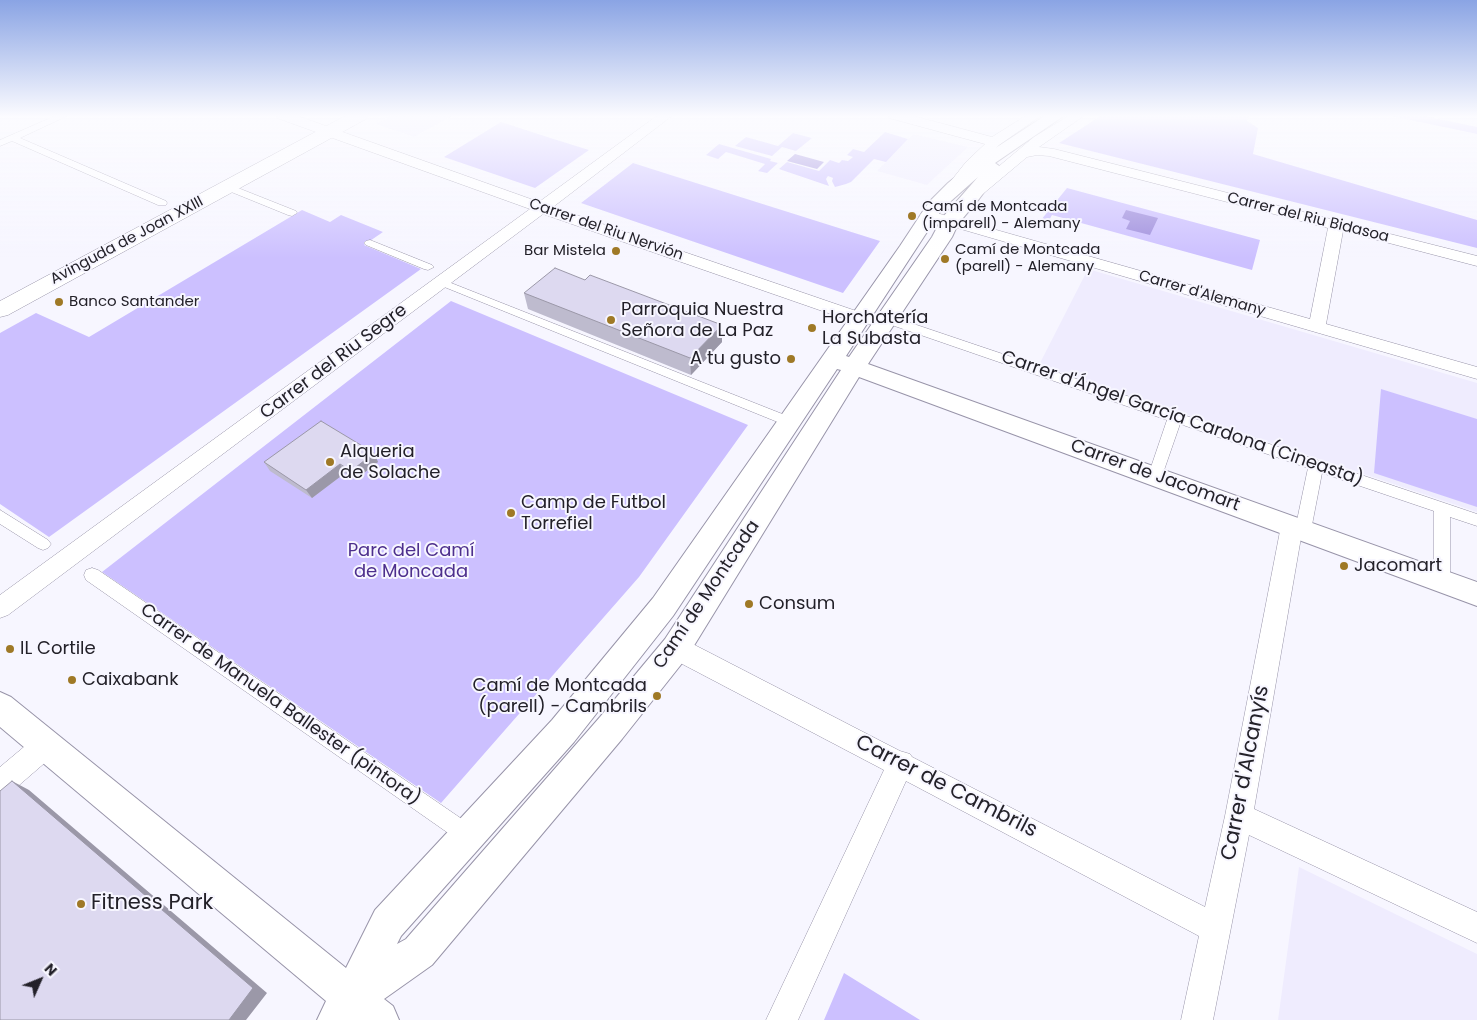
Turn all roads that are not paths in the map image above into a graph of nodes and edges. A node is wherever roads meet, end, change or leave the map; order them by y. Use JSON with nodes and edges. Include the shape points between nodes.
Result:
{"nodes":[{"id":1,"x":69,"y":163,"type":"edge"},
{"id":2,"x":239,"y":163,"type":"edge"},
{"id":3,"x":267,"y":163,"type":"edge"},
{"id":4,"x":426,"y":163,"type":"edge"},
{"id":5,"x":603,"y":163,"type":"edge"},
{"id":6,"x":993,"y":163,"type":"edge"},
{"id":7,"x":1090,"y":163,"type":"edge"},
{"id":8,"x":228,"y":187,"type":"junction"},
{"id":9,"x":162,"y":203,"type":"junction"},
{"id":10,"x":541,"y":208,"type":"junction"},
{"id":11,"x":292,"y":213,"type":"dead end"},
{"id":12,"x":938,"y":218,"type":"junction"},
{"id":13,"x":1336,"y":226,"type":"junction"},
{"id":14,"x":85,"y":243,"type":"dead end"},
{"id":15,"x":370,"y":243,"type":"dead end"},
{"id":16,"x":1477,"y":261,"type":"edge"},
{"id":17,"x":428,"y":267,"type":"dead end"},
{"id":18,"x":441,"y":282,"type":"junction"},
{"id":19,"x":0,"y":310,"type":"edge"},
{"id":20,"x":878,"y":319,"type":"junction"},
{"id":21,"x":1318,"y":327,"type":"junction"},
{"id":22,"x":844,"y":363,"type":"junction"},
{"id":23,"x":1477,"y":373,"type":"edge"},
{"id":24,"x":1175,"y":417,"type":"junction"},
{"id":25,"x":790,"y":422,"type":"junction"},
{"id":26,"x":1316,"y":465,"type":"junction"},
{"id":27,"x":1155,"y":476,"type":"junction"},
{"id":28,"x":1442,"y":508,"type":"junction"},
{"id":29,"x":0,"y":516,"type":"edge"},
{"id":30,"x":1477,"y":520,"type":"edge"},
{"id":31,"x":1298,"y":528,"type":"junction"},
{"id":32,"x":42,"y":544,"type":"dead end"},
{"id":33,"x":92,"y":576,"type":"dead end"},
{"id":34,"x":1442,"y":581,"type":"junction"},
{"id":35,"x":1477,"y":594,"type":"edge"},
{"id":36,"x":0,"y":608,"type":"edge"},
{"id":37,"x":676,"y":648,"type":"junction"},
{"id":38,"x":0,"y":707,"type":"edge"},
{"id":39,"x":46,"y":745,"type":"junction"},
{"id":40,"x":901,"y":763,"type":"junction"},
{"id":41,"x":0,"y":784,"type":"edge"},
{"id":42,"x":1239,"y":816,"type":"junction"},
{"id":43,"x":468,"y":835,"type":"junction"},
{"id":44,"x":1215,"y":928,"type":"junction"},
{"id":45,"x":1477,"y":928,"type":"edge"},
{"id":46,"x":356,"y":1013,"type":"edge"},
{"id":47,"x":782,"y":1020,"type":"edge"},
{"id":48,"x":1197,"y":1020,"type":"edge"}],
"edges":[{"from":1,"to":9,"type":"street"},
{"from":2,"to":9,"type":"main road","name":"Avinguda de Joan XXIII"},
{"from":3,"to":8,"type":"main road","name":"Avinguda de Joan XXIII"},
{"from":4,"to":10,"type":"street","name":"Carrer del Riu Nervión"},
{"from":5,"to":10,"type":"street","name":"Carrer del Riu Segre"},
{"from":6,"to":12,"type":"street","name":"Camí de Montcada"},
{"from":7,"to":13,"type":"street","name":"Carrer del Riu Bidasoa"},
{"from":8,"to":11,"type":"street"},
{"from":8,"to":19,"type":"main road","name":"Avinguda de Joan XXIII"},
{"from":9,"to":14,"type":"main road","name":"Avinguda de Joan XXIII"},
{"from":10,"to":18,"type":"street","name":"Carrer del Riu Segre"},
{"from":10,"to":20,"type":"street","name":"Carrer del Riu Nervión"},
{"from":12,"to":20,"type":"street","name":"Camí de Montcada","via":[[942,237]]},
{"from":12,"to":21,"type":"street","name":"Carrer d'Alemany"},
{"from":13,"to":16,"type":"street","name":"Carrer del Riu Bidasoa"},
{"from":13,"to":21,"type":"street"},
{"from":15,"to":17,"type":"street"},
{"from":18,"to":25,"type":"street"},
{"from":18,"to":36,"type":"street","name":"Carrer del Riu Segre"},
{"from":20,"to":22,"type":"street","name":"Camí de Montcada"},
{"from":20,"to":24,"type":"street","name":"Carrer d'Ángel García Cardona (Cineasta)"},
{"from":21,"to":23,"type":"street","name":"Carrer d'Alemany"},
{"from":22,"to":25,"type":"street","name":"Camí de Montcada"},
{"from":22,"to":27,"type":"street","name":"Carrer de Jacomart"},
{"from":22,"to":37,"type":"street","name":"Camí de Montcada"},
{"from":24,"to":26,"type":"street","name":"Carrer d'Ángel García Cardona (Cineasta)"},
{"from":24,"to":27,"type":"street"},
{"from":25,"to":43,"type":"street","name":"Camí de Montcada","via":[[663,607],[563,731]]},
{"from":26,"to":28,"type":"street","name":"Carrer d'Ángel García Cardona (Cineasta)"},
{"from":26,"to":31,"type":"street","name":"Carrer d'Alcanyís"},
{"from":27,"to":31,"type":"street","name":"Carrer de Jacomart"},
{"from":28,"to":30,"type":"street","name":"Carrer d'Ángel García Cardona (Cineasta)"},
{"from":28,"to":34,"type":"street"},
{"from":29,"to":32,"type":"street"},
{"from":31,"to":34,"type":"street","name":"Carrer de Jacomart"},
{"from":31,"to":42,"type":"street","name":"Carrer d'Alcanyís"},
{"from":33,"to":43,"type":"street","name":"Carrer de Manuela Ballester (pintora)"},
{"from":34,"to":35,"type":"street","name":"Carrer de Jacomart"},
{"from":37,"to":40,"type":"street","name":"Carrer de Cambrils"},
{"from":37,"to":46,"type":"street","name":"Camí de Montcada","via":[[419,952]]},
{"from":38,"to":39,"type":"street"},
{"from":39,"to":41,"type":"street"},
{"from":39,"to":46,"type":"street"},
{"from":40,"to":44,"type":"street","name":"Carrer de Cambrils"},
{"from":40,"to":47,"type":"street"},
{"from":42,"to":44,"type":"street","name":"Carrer d'Alcanyís"},
{"from":42,"to":45,"type":"street"},
{"from":43,"to":46,"type":"street","name":"Camí de Montcada","via":[[388,923]]},
{"from":44,"to":48,"type":"street","name":"Carrer d'Alcanyís"}]}
